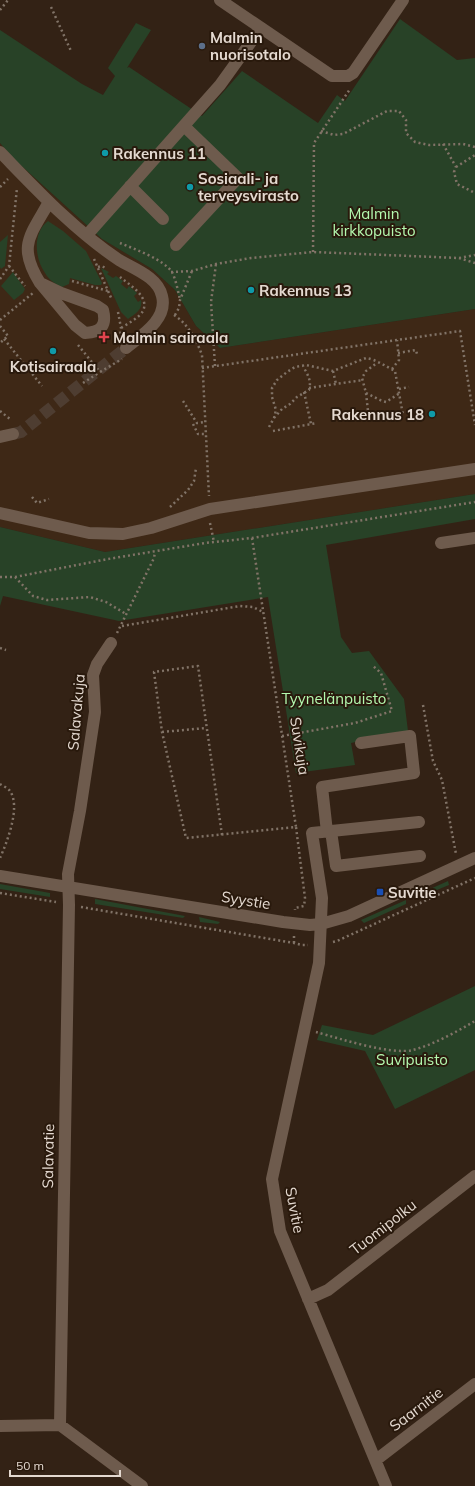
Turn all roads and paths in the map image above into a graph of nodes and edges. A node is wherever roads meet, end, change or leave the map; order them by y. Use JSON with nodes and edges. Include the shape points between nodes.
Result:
{"nodes":[{"id":1,"x":8,"y":0,"type":"edge"},
{"id":2,"x":220,"y":0,"type":"edge"},
{"id":3,"x":403,"y":0,"type":"edge"},
{"id":4,"x":51,"y":7,"type":"dead end"},
{"id":5,"x":0,"y":10,"type":"edge"},
{"id":6,"x":261,"y":28,"type":"junction"},
{"id":7,"x":71,"y":51,"type":"dead end"},
{"id":8,"x":348,"y":76,"type":"junction"},
{"id":9,"x":184,"y":126,"type":"junction"},
{"id":10,"x":321,"y":131,"type":"junction"},
{"id":11,"x":443,"y":144,"type":"junction"},
{"id":12,"x":475,"y":147,"type":"edge"},
{"id":13,"x":0,"y":152,"type":"edge"},
{"id":14,"x":475,"y":155,"type":"edge"},
{"id":15,"x":10,"y":162,"type":"junction"},
{"id":16,"x":456,"y":167,"type":"junction"},
{"id":17,"x":8,"y":179,"type":"junction"},
{"id":18,"x":130,"y":186,"type":"junction"},
{"id":19,"x":0,"y":187,"type":"edge"},
{"id":20,"x":475,"y":192,"type":"edge"},
{"id":21,"x":49,"y":202,"type":"junction"},
{"id":22,"x":163,"y":219,"type":"dead end"},
{"id":23,"x":87,"y":235,"type":"junction"},
{"id":24,"x":176,"y":245,"type":"dead end"},
{"id":25,"x":313,"y":252,"type":"junction"},
{"id":26,"x":475,"y":255,"type":"edge"},
{"id":27,"x":93,"y":257,"type":"dead end"},
{"id":28,"x":459,"y":258,"type":"junction"},
{"id":29,"x":475,"y":263,"type":"edge"},
{"id":30,"x":216,"y":264,"type":"junction"},
{"id":31,"x":9,"y":266,"type":"junction"},
{"id":32,"x":98,"y":267,"type":"junction"},
{"id":33,"x":108,"y":270,"type":"dead end"},
{"id":34,"x":192,"y":271,"type":"junction"},
{"id":35,"x":171,"y":272,"type":"dead end"},
{"id":36,"x":114,"y":274,"type":"dead end"},
{"id":37,"x":0,"y":279,"type":"edge"},
{"id":38,"x":72,"y":281,"type":"dead end"},
{"id":39,"x":25,"y":286,"type":"dead end"},
{"id":40,"x":38,"y":286,"type":"junction"},
{"id":41,"x":109,"y":291,"type":"junction"},
{"id":42,"x":114,"y":304,"type":"dead end"},
{"id":43,"x":162,"y":308,"type":"junction"},
{"id":44,"x":117,"y":310,"type":"dead end"},
{"id":45,"x":175,"y":315,"type":"junction"},
{"id":46,"x":0,"y":320,"type":"edge"},
{"id":47,"x":0,"y":326,"type":"edge"},
{"id":48,"x":121,"y":328,"type":"junction"},
{"id":49,"x":4,"y":339,"type":"junction"},
{"id":50,"x":397,"y":340,"type":"junction"},
{"id":51,"x":0,"y":342,"type":"edge"},
{"id":52,"x":123,"y":350,"type":"joint"},
{"id":53,"x":398,"y":353,"type":"junction"},
{"id":54,"x":417,"y":354,"type":"dead end"},
{"id":55,"x":377,"y":363,"type":"junction"},
{"id":56,"x":215,"y":366,"type":"junction"},
{"id":57,"x":303,"y":366,"type":"junction"},
{"id":58,"x":202,"y":368,"type":"junction"},
{"id":59,"x":392,"y":369,"type":"junction"},
{"id":60,"x":333,"y":371,"type":"junction"},
{"id":61,"x":100,"y":372,"type":"dead end"},
{"id":62,"x":363,"y":380,"type":"junction"},
{"id":63,"x":83,"y":383,"type":"dead end"},
{"id":64,"x":336,"y":384,"type":"junction"},
{"id":65,"x":42,"y":386,"type":"dead end"},
{"id":66,"x":409,"y":387,"type":"dead end"},
{"id":67,"x":310,"y":388,"type":"junction"},
{"id":68,"x":399,"y":390,"type":"junction"},
{"id":69,"x":304,"y":392,"type":"junction"},
{"id":70,"x":366,"y":393,"type":"junction"},
{"id":71,"x":400,"y":394,"type":"junction"},
{"id":72,"x":183,"y":401,"type":"dead end"},
{"id":73,"x":403,"y":415,"type":"dead end"},
{"id":74,"x":274,"y":418,"type":"junction"},
{"id":75,"x":369,"y":420,"type":"dead end"},
{"id":76,"x":205,"y":422,"type":"junction"},
{"id":77,"x":317,"y":423,"type":"dead end"},
{"id":78,"x":193,"y":424,"type":"dead end"},
{"id":79,"x":311,"y":424,"type":"junction"},
{"id":80,"x":475,"y":425,"type":"edge"},
{"id":81,"x":269,"y":427,"type":"dead end"},
{"id":82,"x":273,"y":431,"type":"dead end"},
{"id":83,"x":13,"y":434,"type":"tunnel mouth"},
{"id":84,"x":206,"y":434,"type":"junction"},
{"id":85,"x":0,"y":436,"type":"edge"},
{"id":86,"x":196,"y":468,"type":"dead end"},
{"id":87,"x":475,"y":469,"type":"edge"},
{"id":88,"x":32,"y":497,"type":"dead end"},
{"id":89,"x":49,"y":499,"type":"dead end"},
{"id":90,"x":475,"y":502,"type":"edge"},
{"id":91,"x":210,"y":509,"type":"junction"},
{"id":92,"x":165,"y":510,"type":"dead end"},
{"id":93,"x":0,"y":513,"type":"edge"},
{"id":94,"x":252,"y":538,"type":"junction"},
{"id":95,"x":475,"y":538,"type":"edge"},
{"id":96,"x":214,"y":542,"type":"junction"},
{"id":97,"x":441,"y":543,"type":"dead end"},
{"id":98,"x":155,"y":552,"type":"junction"},
{"id":99,"x":0,"y":577,"type":"edge"},
{"id":100,"x":15,"y":577,"type":"junction"},
{"id":101,"x":263,"y":612,"type":"junction"},
{"id":102,"x":126,"y":614,"type":"junction"},
{"id":103,"x":122,"y":626,"type":"junction"},
{"id":104,"x":111,"y":643,"type":"joint"},
{"id":105,"x":0,"y":648,"type":"edge"},
{"id":106,"x":6,"y":650,"type":"dead end"},
{"id":107,"x":373,"y":666,"type":"dead end"},
{"id":108,"x":423,"y":705,"type":"dead end"},
{"id":109,"x":206,"y":728,"type":"junction"},
{"id":110,"x":162,"y":732,"type":"junction"},
{"id":111,"x":282,"y":736,"type":"junction"},
{"id":112,"x":361,"y":743,"type":"dead end"},
{"id":113,"x":0,"y":784,"type":"edge"},
{"id":114,"x":419,"y":822,"type":"dead end"},
{"id":115,"x":296,"y":827,"type":"junction"},
{"id":116,"x":329,"y":831,"type":"junction"},
{"id":117,"x":312,"y":833,"type":"junction"},
{"id":118,"x":222,"y":834,"type":"junction"},
{"id":119,"x":420,"y":856,"type":"dead end"},
{"id":120,"x":456,"y":856,"type":"dead end"},
{"id":121,"x":0,"y":858,"type":"edge"},
{"id":122,"x":475,"y":858,"type":"edge"},
{"id":123,"x":0,"y":876,"type":"edge"},
{"id":124,"x":68,"y":888,"type":"junction"},
{"id":125,"x":294,"y":924,"type":"junction"},
{"id":126,"x":321,"y":924,"type":"junction"},
{"id":127,"x":294,"y":943,"type":"dead end"},
{"id":128,"x":475,"y":1021,"type":"edge"},
{"id":129,"x":315,"y":1032,"type":"dead end"},
{"id":130,"x":475,"y":1176,"type":"edge"},
{"id":131,"x":308,"y":1299,"type":"junction"},
{"id":132,"x":475,"y":1384,"type":"edge"},
{"id":133,"x":60,"y":1425,"type":"junction"},
{"id":134,"x":0,"y":1426,"type":"edge"},
{"id":135,"x":376,"y":1460,"type":"junction"},
{"id":136,"x":142,"y":1486,"type":"edge"},
{"id":137,"x":386,"y":1486,"type":"edge"}],
"edges":[{"from":1,"to":5,"type":"path"},
{"from":2,"to":6,"type":"street"},
{"from":3,"to":8,"type":"street","via":[[353,73]]},
{"from":4,"to":7,"type":"path"},
{"from":6,"to":8,"type":"street","via":[[332,76]]},
{"from":6,"to":9,"type":"street","via":[[220,85]]},
{"from":8,"to":10,"type":"path","via":[[350,89]]},
{"from":9,"to":18,"type":"street"},
{"from":9,"to":24,"type":"street","via":[[238,178]]},
{"from":10,"to":11,"type":"path","via":[[334,135],[343,134],[387,111],[399,111],[406,120],[406,133],[415,142]]},
{"from":10,"to":25,"type":"path","via":[[314,143]]},
{"from":11,"to":12,"type":"path"},
{"from":11,"to":16,"type":"path"},
{"from":13,"to":15,"type":"street"},
{"from":14,"to":16,"type":"path"},
{"from":15,"to":17,"type":"path","via":[[1,173]]},
{"from":15,"to":21,"type":"street"},
{"from":16,"to":20,"type":"path","via":[[454,172],[457,184]]},
{"from":17,"to":19,"type":"path"},
{"from":17,"to":31,"type":"path","via":[[18,187]]},
{"from":18,"to":22,"type":"street"},
{"from":18,"to":23,"type":"street"},
{"from":21,"to":23,"type":"street"},
{"from":21,"to":40,"type":"street","via":[[29,237],[27,248]]},
{"from":23,"to":43,"type":"street","via":[[159,286]]},
{"from":25,"to":28,"type":"path"},
{"from":25,"to":30,"type":"path"},
{"from":26,"to":28,"type":"path"},
{"from":27,"to":32,"type":"path"},
{"from":28,"to":29,"type":"path"},
{"from":30,"to":34,"type":"path"},
{"from":30,"to":56,"type":"path","via":[[211,302]]},
{"from":31,"to":37,"type":"path"},
{"from":31,"to":39,"type":"path"},
{"from":32,"to":33,"type":"path","via":[[102,266]]},
{"from":32,"to":41,"type":"path"},
{"from":34,"to":35,"type":"path"},
{"from":34,"to":45,"type":"path"},
{"from":36,"to":48,"type":"path","via":[[138,291],[143,302],[143,311]]},
{"from":38,"to":41,"type":"path"},
{"from":40,"to":40,"type":"street","via":[[74,325],[85,333],[100,329],[104,323],[103,310],[97,306]]},
{"from":40,"to":46,"type":"path"},
{"from":41,"to":42,"type":"path"},
{"from":43,"to":45,"type":"path"},
{"from":43,"to":52,"type":"street","via":[[151,327]]},
{"from":44,"to":48,"type":"path"},
{"from":45,"to":58,"type":"path","via":[[197,341],[202,355]]},
{"from":47,"to":49,"type":"path","via":[[8,336]]},
{"from":48,"to":52,"type":"path"},
{"from":49,"to":51,"type":"path"},
{"from":49,"to":65,"type":"path"},
{"from":50,"to":53,"type":"path"},
{"from":50,"to":56,"type":"path"},
{"from":50,"to":80,"type":"path","via":[[460,331]]},
{"from":53,"to":54,"type":"path","via":[[416,350]]},
{"from":53,"to":59,"type":"path","via":[[399,360]]},
{"from":55,"to":59,"type":"path"},
{"from":55,"to":60,"type":"path","via":[[366,358]]},
{"from":55,"to":62,"type":"path","via":[[366,371]]},
{"from":56,"to":58,"type":"path"},
{"from":57,"to":60,"type":"path"},
{"from":57,"to":67,"type":"path","via":[[308,374]]},
{"from":57,"to":74,"type":"path","via":[[286,372],[272,388],[276,410]]},
{"from":58,"to":76,"type":"path"},
{"from":59,"to":68,"type":"path","via":[[395,371]]},
{"from":60,"to":64,"type":"path"},
{"from":61,"to":63,"type":"path"},
{"from":62,"to":64,"type":"path"},
{"from":62,"to":70,"type":"path"},
{"from":64,"to":67,"type":"path"},
{"from":66,"to":68,"type":"path"},
{"from":67,"to":69,"type":"path"},
{"from":68,"to":71,"type":"path"},
{"from":69,"to":74,"type":"path"},
{"from":69,"to":79,"type":"path"},
{"from":70,"to":71,"type":"path","via":[[386,402]]},
{"from":70,"to":75,"type":"path"},
{"from":71,"to":73,"type":"path"},
{"from":72,"to":76,"type":"path","via":[[197,423]]},
{"from":74,"to":81,"type":"path"},
{"from":76,"to":84,"type":"path"},
{"from":77,"to":79,"type":"path"},
{"from":78,"to":84,"type":"path","via":[[198,434]]},
{"from":79,"to":82,"type":"path"},
{"from":83,"to":85,"type":"street"},
{"from":84,"to":91,"type":"path"},
{"from":86,"to":92,"type":"path","via":[[194,481],[188,490]]},
{"from":87,"to":91,"type":"street"},
{"from":88,"to":89,"type":"path","via":[[37,503]]},
{"from":90,"to":94,"type":"path"},
{"from":91,"to":93,"type":"street","via":[[151,528],[116,534],[89,533]]},
{"from":91,"to":96,"type":"path"},
{"from":94,"to":96,"type":"path"},
{"from":94,"to":101,"type":"path","name":"Suvikuja"},
{"from":95,"to":97,"type":"street"},
{"from":96,"to":98,"type":"path"},
{"from":98,"to":100,"type":"path"},
{"from":98,"to":102,"type":"path"},
{"from":99,"to":100,"type":"path"},
{"from":100,"to":102,"type":"path","via":[[33,596],[47,600],[90,597],[106,602]]},
{"from":101,"to":103,"type":"path","via":[[253,607],[240,606]]},
{"from":101,"to":111,"type":"path","name":"Suvikuja"},
{"from":102,"to":103,"type":"path"},
{"from":103,"to":104,"type":"path"},
{"from":104,"to":124,"type":"street","name":"Salavakuja","via":[[93,675],[95,712],[68,874]]},
{"from":105,"to":106,"type":"path"},
{"from":107,"to":111,"type":"path","via":[[381,673],[392,711],[355,723]]},
{"from":108,"to":120,"type":"path","via":[[433,761],[442,780]]},
{"from":109,"to":110,"type":"path"},
{"from":109,"to":110,"type":"path","via":[[198,666],[154,672]]},
{"from":109,"to":118,"type":"path"},
{"from":110,"to":118,"type":"path","via":[[186,838]]},
{"from":111,"to":115,"type":"path","name":"Suvikuja"},
{"from":112,"to":116,"type":"street","via":[[410,736],[414,773],[322,787]]},
{"from":113,"to":121,"type":"path","via":[[10,790],[14,801],[12,826]]},
{"from":114,"to":116,"type":"street"},
{"from":115,"to":117,"type":"path"},
{"from":115,"to":118,"type":"path"},
{"from":115,"to":125,"type":"path","name":"Suvikuja","via":[[305,898],[304,906],[295,908]]},
{"from":116,"to":117,"type":"street"},
{"from":116,"to":119,"type":"street","via":[[336,866]]},
{"from":117,"to":126,"type":"street","via":[[322,898]]},
{"from":122,"to":126,"type":"street","name":"Syystie","via":[[349,916]]},
{"from":123,"to":124,"type":"street","name":"Syystie"},
{"from":124,"to":125,"type":"street","name":"Syystie"},
{"from":124,"to":133,"type":"street","name":"Salavatie"},
{"from":125,"to":126,"type":"street","name":"Syystie"},
{"from":125,"to":127,"type":"path"},
{"from":126,"to":131,"type":"street","name":"Suvitie","via":[[319,963],[272,1179],[280,1231]]},
{"from":128,"to":129,"type":"path","via":[[449,1036],[413,1050],[380,1048]]},
{"from":130,"to":131,"type":"street","name":"Tuomipolku","via":[[328,1290]]},
{"from":131,"to":135,"type":"street","name":"Suvitie"},
{"from":132,"to":135,"type":"street","name":"Saarnitie"},
{"from":133,"to":134,"type":"street"},
{"from":133,"to":136,"type":"street"},
{"from":135,"to":137,"type":"street","name":"Suvitie"}]}
